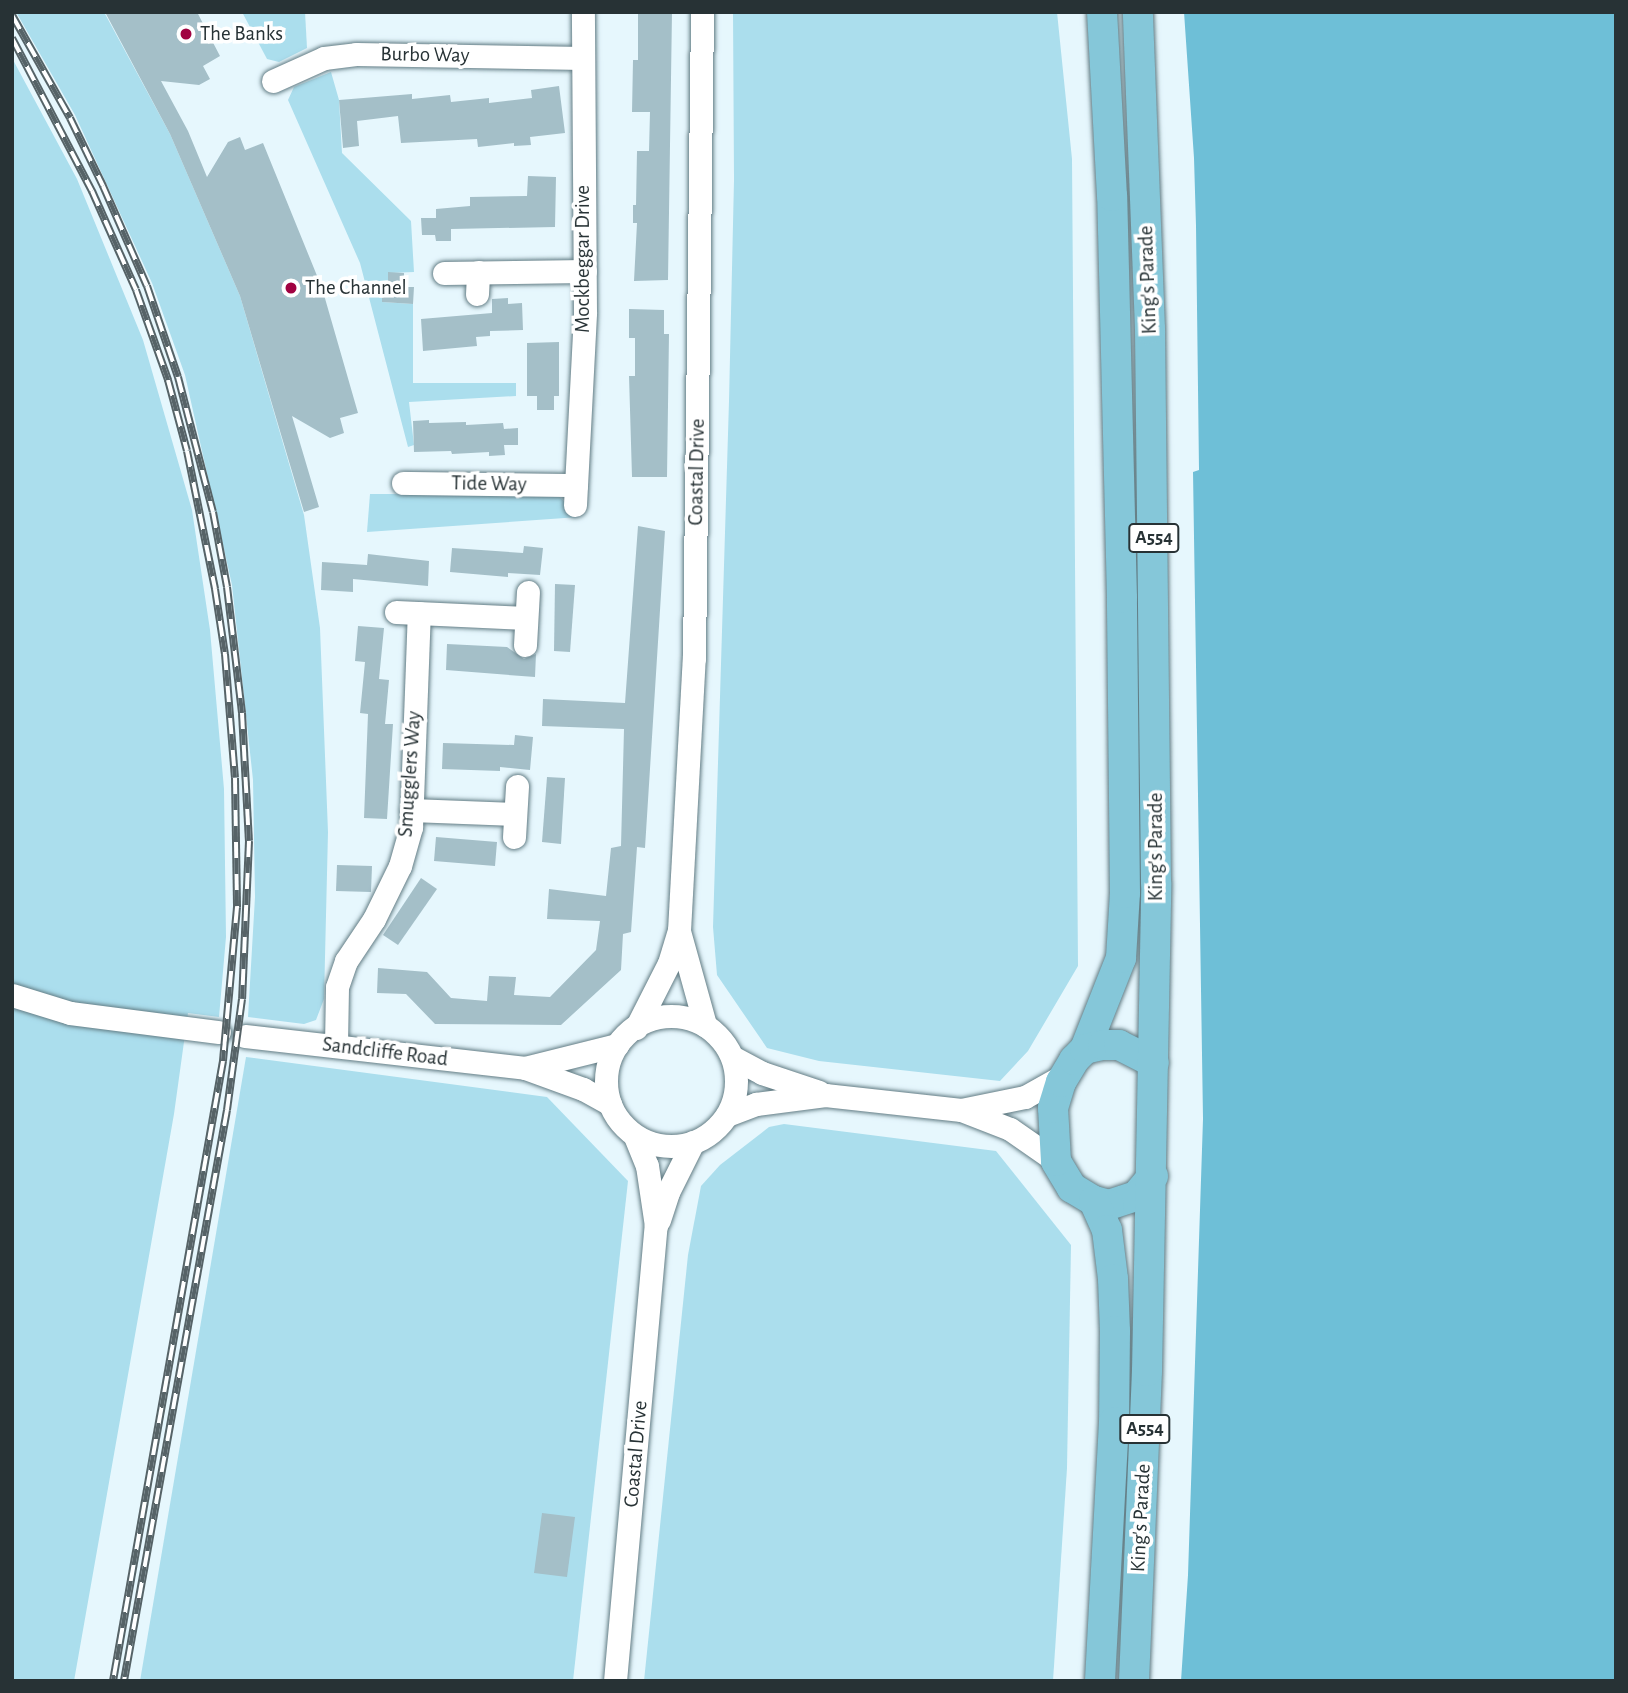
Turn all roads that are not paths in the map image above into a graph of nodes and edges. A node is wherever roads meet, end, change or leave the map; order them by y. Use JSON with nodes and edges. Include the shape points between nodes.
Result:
{"nodes":[{"id":1,"x":583,"y":12,"type":"edge"},
{"id":2,"x":702,"y":12,"type":"edge"},
{"id":3,"x":1102,"y":12,"type":"edge"},
{"id":4,"x":1138,"y":12,"type":"edge"},
{"id":5,"x":583,"y":58,"type":"junction"},
{"id":6,"x":273,"y":81,"type":"dead end"},
{"id":7,"x":585,"y":271,"type":"junction"},
{"id":8,"x":444,"y":273,"type":"dead end"},
{"id":9,"x":403,"y":483,"type":"dead end"},
{"id":10,"x":575,"y":495,"type":"joint"},
{"id":11,"x":528,"y":592,"type":"dead end"},
{"id":12,"x":526,"y":618,"type":"junction"},
{"id":13,"x":525,"y":645,"type":"dead end"},
{"id":14,"x":517,"y":786,"type":"dead end"},
{"id":15,"x":411,"y":810,"type":"junction"},
{"id":16,"x":515,"y":814,"type":"junction"},
{"id":17,"x":514,"y":837,"type":"dead end"},
{"id":18,"x":679,"y":931,"type":"junction"},
{"id":19,"x":12,"y":995,"type":"edge"},
{"id":20,"x":705,"y":1025,"type":"junction"},
{"id":21,"x":636,"y":1028,"type":"junction"},
{"id":22,"x":219,"y":1032,"type":"dead end"},
{"id":23,"x":245,"y":1036,"type":"dead end"},
{"id":24,"x":336,"y":1045,"type":"junction"},
{"id":25,"x":617,"y":1045,"type":"junction"},
{"id":26,"x":1085,"y":1049,"type":"junction"},
{"id":27,"x":732,"y":1057,"type":"junction"},
{"id":28,"x":1154,"y":1063,"type":"junction"},
{"id":29,"x":525,"y":1069,"type":"junction"},
{"id":30,"x":1066,"y":1074,"type":"junction"},
{"id":31,"x":825,"y":1095,"type":"junction"},
{"id":32,"x":610,"y":1104,"type":"junction"},
{"id":33,"x":961,"y":1110,"type":"junction"},
{"id":34,"x":727,"y":1115,"type":"junction"},
{"id":35,"x":635,"y":1136,"type":"junction"},
{"id":36,"x":693,"y":1142,"type":"junction"},
{"id":37,"x":1056,"y":1161,"type":"junction"},
{"id":38,"x":1153,"y":1176,"type":"junction"},
{"id":39,"x":1094,"y":1202,"type":"junction"},
{"id":40,"x":656,"y":1226,"type":"junction"},
{"id":41,"x":615,"y":1681,"type":"edge"},
{"id":42,"x":1100,"y":1681,"type":"edge"},
{"id":43,"x":1134,"y":1681,"type":"edge"}],
"edges":[{"from":1,"to":5,"type":"street","name":"Mockbeggar Drive"},
{"from":2,"to":18,"type":"street","name":"Coastal Drive","via":[[694,658]]},
{"from":3,"to":26,"type":"main road","name":"King's Parade","number":"A554","via":[[1117,390],[1125,893],[1121,958]]},
{"from":4,"to":28,"type":"main road","name":"King's Parade","number":"A554","via":[[1154,509]]},
{"from":5,"to":6,"type":"street","name":"Burbo Way","via":[[356,54],[324,58]]},
{"from":5,"to":7,"type":"street","name":"Mockbeggar Drive"},
{"from":7,"to":8,"type":"street","via":[[478,283]]},
{"from":7,"to":10,"type":"street","name":"Mockbeggar Drive"},
{"from":9,"to":10,"type":"street","name":"Tide Way"},
{"from":11,"to":12,"type":"street"},
{"from":12,"to":13,"type":"street"},
{"from":12,"to":15,"type":"street","name":"Smugglers Way","via":[[407,613]]},
{"from":14,"to":16,"type":"street"},
{"from":15,"to":16,"type":"street"},
{"from":15,"to":24,"type":"street","name":"Smugglers Way","via":[[400,866],[374,919],[346,961],[337,987]]},
{"from":16,"to":17,"type":"street"},
{"from":18,"to":20,"type":"street","name":"Coastal Drive"},
{"from":18,"to":21,"type":"street","name":"Coastal Drive","via":[[669,963]]},
{"from":19,"to":22,"type":"street","via":[[70,1013]]},
{"from":20,"to":21,"type":"street","via":[[664,1016]]},
{"from":20,"to":27,"type":"street"},
{"from":21,"to":25,"type":"street"},
{"from":23,"to":24,"type":"street","name":"Sandcliffe Road"},
{"from":24,"to":29,"type":"street","name":"Sandcliffe Road"},
{"from":25,"to":29,"type":"street","name":"Sandcliffe Road"},
{"from":25,"to":32,"type":"street","via":[[607,1076]]},
{"from":26,"to":28,"type":"main road","via":[[1119,1045]]},
{"from":26,"to":30,"type":"main road","number":"A554"},
{"from":27,"to":31,"type":"street"},
{"from":27,"to":34,"type":"street","via":[[736,1089]]},
{"from":28,"to":38,"type":"main road","name":"King's Parade","number":"A554"},
{"from":29,"to":32,"type":"street","name":"Sandcliffe Road","via":[[583,1089]]},
{"from":30,"to":33,"type":"street","via":[[1025,1097]]},
{"from":30,"to":37,"type":"main road","number":"A554","via":[[1053,1108]]},
{"from":31,"to":33,"type":"street"},
{"from":31,"to":34,"type":"street","via":[[756,1104]]},
{"from":32,"to":35,"type":"street"},
{"from":33,"to":37,"type":"street","via":[[1010,1129]]},
{"from":34,"to":36,"type":"street","via":[[714,1130]]},
{"from":35,"to":36,"type":"street","via":[[657,1145]]},
{"from":35,"to":40,"type":"street","name":"Coastal Drive","via":[[647,1166]]},
{"from":36,"to":40,"type":"street","name":"Coastal Drive"},
{"from":37,"to":39,"type":"main road","number":"A554","via":[[1072,1188]]},
{"from":38,"to":39,"type":"main road","via":[[1136,1196],[1109,1205]]},
{"from":38,"to":43,"type":"main road","name":"King's Parade","number":"A554"},
{"from":39,"to":42,"type":"main road","name":"King's Parade","number":"A554","via":[[1107,1230],[1115,1331]]},
{"from":40,"to":41,"type":"street","name":"Coastal Drive"}]}
